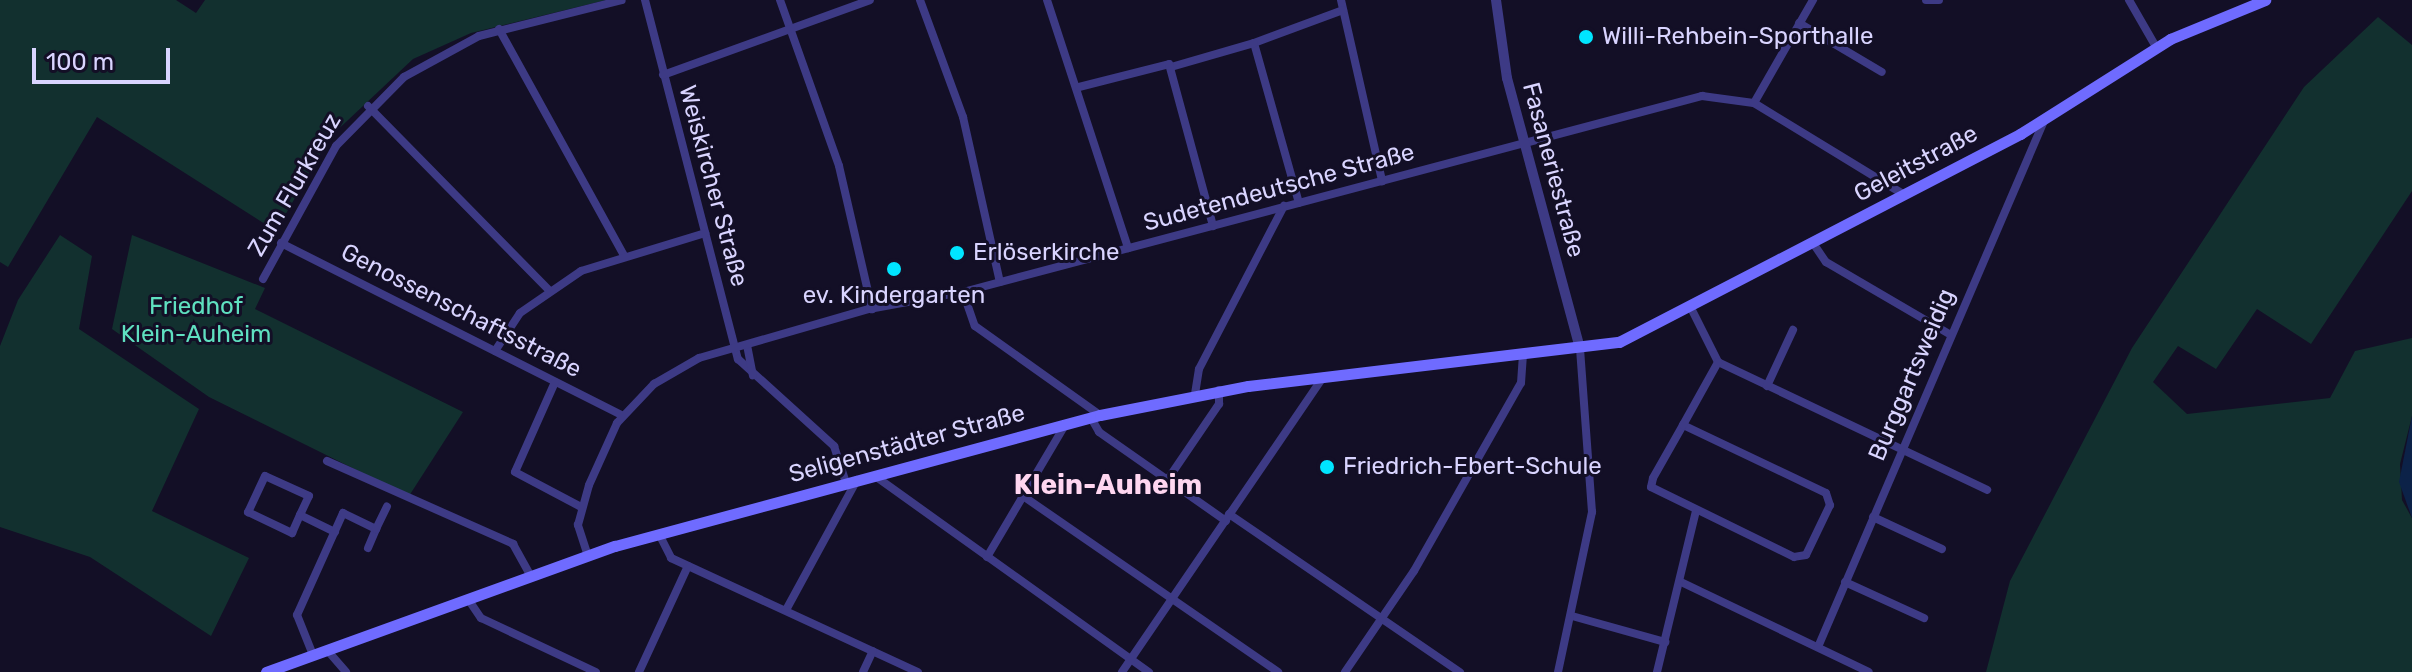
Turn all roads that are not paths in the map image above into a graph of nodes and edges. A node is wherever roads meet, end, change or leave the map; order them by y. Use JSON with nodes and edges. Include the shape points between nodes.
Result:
{"nodes":[{"id":1,"x":622,"y":0,"type":"edge"},
{"id":2,"x":645,"y":0,"type":"edge"},
{"id":3,"x":780,"y":0,"type":"edge"},
{"id":4,"x":870,"y":0,"type":"edge"},
{"id":5,"x":920,"y":0,"type":"edge"},
{"id":6,"x":1047,"y":0,"type":"edge"},
{"id":7,"x":1496,"y":0,"type":"edge"},
{"id":8,"x":1813,"y":0,"type":"edge"},
{"id":9,"x":1926,"y":0,"type":"edge"},
{"id":10,"x":1939,"y":0,"type":"edge"},
{"id":11,"x":2129,"y":0,"type":"edge"},
{"id":12,"x":2265,"y":0,"type":"edge"},
{"id":13,"x":1342,"y":5,"type":"edge"},
{"id":14,"x":1799,"y":23,"type":"junction"},
{"id":15,"x":499,"y":29,"type":"junction"},
{"id":16,"x":792,"y":31,"type":"junction"},
{"id":17,"x":1254,"y":43,"type":"junction"},
{"id":18,"x":2156,"y":47,"type":"junction"},
{"id":19,"x":1171,"y":67,"type":"junction"},
{"id":20,"x":1882,"y":72,"type":"dead end"},
{"id":21,"x":663,"y":75,"type":"junction"},
{"id":22,"x":1079,"y":87,"type":"junction"},
{"id":23,"x":1754,"y":103,"type":"junction"},
{"id":24,"x":368,"y":106,"type":"junction"},
{"id":25,"x":2044,"y":121,"type":"junction"},
{"id":26,"x":1526,"y":142,"type":"junction"},
{"id":27,"x":1382,"y":181,"type":"junction"},
{"id":28,"x":1905,"y":195,"type":"junction"},
{"id":29,"x":1299,"y":203,"type":"junction"},
{"id":30,"x":1284,"y":206,"type":"junction"},
{"id":31,"x":1213,"y":226,"type":"junction"},
{"id":32,"x":705,"y":233,"type":"junction"},
{"id":33,"x":281,"y":243,"type":"junction"},
{"id":34,"x":1813,"y":243,"type":"junction"},
{"id":35,"x":1128,"y":248,"type":"junction"},
{"id":36,"x":624,"y":255,"type":"junction"},
{"id":37,"x":263,"y":279,"type":"dead end"},
{"id":38,"x":1000,"y":282,"type":"junction"},
{"id":39,"x":549,"y":290,"type":"junction"},
{"id":40,"x":963,"y":292,"type":"junction"},
{"id":41,"x":1691,"y":308,"type":"junction"},
{"id":42,"x":872,"y":309,"type":"junction"},
{"id":43,"x":1793,"y":330,"type":"dead end"},
{"id":44,"x":1951,"y":335,"type":"junction"},
{"id":45,"x":747,"y":345,"type":"junction"},
{"id":46,"x":735,"y":348,"type":"junction"},
{"id":47,"x":1580,"y":349,"type":"junction"},
{"id":48,"x":495,"y":351,"type":"junction"},
{"id":49,"x":1523,"y":355,"type":"junction"},
{"id":50,"x":1718,"y":362,"type":"junction"},
{"id":51,"x":754,"y":376,"type":"junction"},
{"id":52,"x":1323,"y":377,"type":"junction"},
{"id":53,"x":555,"y":382,"type":"junction"},
{"id":54,"x":1767,"y":386,"type":"junction"},
{"id":55,"x":1219,"y":390,"type":"junction"},
{"id":56,"x":1195,"y":394,"type":"junction"},
{"id":57,"x":622,"y":415,"type":"junction"},
{"id":58,"x":1095,"y":416,"type":"junction"},
{"id":59,"x":1065,"y":425,"type":"junction"},
{"id":60,"x":1683,"y":425,"type":"junction"},
{"id":61,"x":1901,"y":451,"type":"junction"},
{"id":62,"x":327,"y":461,"type":"dead end"},
{"id":63,"x":875,"y":476,"type":"junction"},
{"id":64,"x":1168,"y":479,"type":"junction"},
{"id":65,"x":852,"y":482,"type":"junction"},
{"id":66,"x":1987,"y":490,"type":"dead end"},
{"id":67,"x":1023,"y":496,"type":"junction"},
{"id":68,"x":387,"y":506,"type":"dead end"},
{"id":69,"x":581,"y":507,"type":"junction"},
{"id":70,"x":1696,"y":511,"type":"junction"},
{"id":71,"x":300,"y":515,"type":"junction"},
{"id":72,"x":1873,"y":517,"type":"junction"},
{"id":73,"x":1228,"y":518,"type":"junction"},
{"id":74,"x":376,"y":529,"type":"junction"},
{"id":75,"x":335,"y":532,"type":"junction"},
{"id":76,"x":659,"y":534,"type":"junction"},
{"id":77,"x":368,"y":548,"type":"dead end"},
{"id":78,"x":1942,"y":549,"type":"dead end"},
{"id":79,"x":588,"y":556,"type":"junction"},
{"id":80,"x":987,"y":557,"type":"junction"},
{"id":81,"x":688,"y":566,"type":"junction"},
{"id":82,"x":531,"y":577,"type":"junction"},
{"id":83,"x":1681,"y":582,"type":"junction"},
{"id":84,"x":1845,"y":582,"type":"junction"},
{"id":85,"x":468,"y":599,"type":"junction"},
{"id":86,"x":1172,"y":599,"type":"junction"},
{"id":87,"x":786,"y":610,"type":"junction"},
{"id":88,"x":1572,"y":616,"type":"junction"},
{"id":89,"x":1924,"y":618,"type":"dead end"},
{"id":90,"x":1381,"y":622,"type":"junction"},
{"id":91,"x":1665,"y":642,"type":"junction"},
{"id":92,"x":1818,"y":647,"type":"junction"},
{"id":93,"x":327,"y":650,"type":"junction"},
{"id":94,"x":873,"y":651,"type":"junction"},
{"id":95,"x":313,"y":655,"type":"junction"},
{"id":96,"x":1130,"y":659,"type":"junction"},
{"id":97,"x":266,"y":672,"type":"edge"},
{"id":98,"x":346,"y":672,"type":"edge"},
{"id":99,"x":596,"y":672,"type":"edge"},
{"id":100,"x":639,"y":672,"type":"edge"},
{"id":101,"x":863,"y":672,"type":"edge"},
{"id":102,"x":918,"y":672,"type":"edge"},
{"id":103,"x":1122,"y":672,"type":"edge"},
{"id":104,"x":1149,"y":672,"type":"edge"},
{"id":105,"x":1278,"y":672,"type":"edge"},
{"id":106,"x":1345,"y":672,"type":"edge"},
{"id":107,"x":1460,"y":672,"type":"edge"},
{"id":108,"x":1558,"y":672,"type":"edge"},
{"id":109,"x":1657,"y":672,"type":"edge"},
{"id":110,"x":1869,"y":672,"type":"edge"}],
"edges":[{"from":1,"to":15,"type":"street","name":"Zum Flurkreuz"},
{"from":2,"to":21,"type":"street","name":"Weiskircher Straße"},
{"from":3,"to":16,"type":"street"},
{"from":4,"to":16,"type":"street"},
{"from":5,"to":38,"type":"street","via":[[963,117]]},
{"from":6,"to":22,"type":"street"},
{"from":7,"to":26,"type":"street","name":"Fasaneriestraße","via":[[1501,52]]},
{"from":8,"to":14,"type":"street"},
{"from":9,"to":10,"type":"street"},
{"from":11,"to":18,"type":"street"},
{"from":12,"to":18,"type":"main road","name":"Geleitstraße"},
{"from":13,"to":17,"type":"street"},
{"from":13,"to":27,"type":"street"},
{"from":14,"to":20,"type":"street"},
{"from":14,"to":23,"type":"street"},
{"from":15,"to":24,"type":"street","name":"Zum Flurkreuz","via":[[440,54]]},
{"from":15,"to":36,"type":"street"},
{"from":16,"to":21,"type":"street"},
{"from":16,"to":42,"type":"street","via":[[839,166]]},
{"from":17,"to":19,"type":"street"},
{"from":17,"to":29,"type":"street"},
{"from":18,"to":25,"type":"main road","name":"Geleitstraße"},
{"from":19,"to":22,"type":"street","via":[[1164,62]]},
{"from":19,"to":31,"type":"street"},
{"from":21,"to":32,"type":"street","name":"Weiskircher Straße"},
{"from":22,"to":35,"type":"street"},
{"from":23,"to":26,"type":"street","name":"Sudetendeutsche Straße","via":[[1702,96]]},
{"from":23,"to":28,"type":"street","name":"Sudetendeutsche Straße"},
{"from":24,"to":33,"type":"street","name":"Zum Flurkreuz"},
{"from":24,"to":39,"type":"street"},
{"from":25,"to":28,"type":"main road","name":"Geleitstraße"},
{"from":25,"to":44,"type":"street","name":"Burggartsweidig"},
{"from":26,"to":27,"type":"street","name":"Sudetendeutsche Straße"},
{"from":26,"to":47,"type":"street","name":"Fasaneriestraße"},
{"from":27,"to":29,"type":"street","name":"Sudetendeutsche Straße"},
{"from":28,"to":34,"type":"main road","name":"Geleitstraße"},
{"from":29,"to":30,"type":"street","name":"Sudetendeutsche Straße"},
{"from":30,"to":31,"type":"street","name":"Sudetendeutsche Straße"},
{"from":30,"to":56,"type":"street","via":[[1199,369]]},
{"from":31,"to":35,"type":"street","name":"Sudetendeutsche Straße"},
{"from":32,"to":36,"type":"street"},
{"from":32,"to":46,"type":"street","name":"Weiskircher Straße"},
{"from":33,"to":37,"type":"street","name":"Zum Flurkreuz"},
{"from":33,"to":48,"type":"street","name":"Genossenschaftsstraße"},
{"from":34,"to":41,"type":"main road","name":"Geleitstraße"},
{"from":34,"to":44,"type":"street","via":[[1826,262]]},
{"from":35,"to":38,"type":"street","name":"Sudetendeutsche Straße"},
{"from":36,"to":39,"type":"street"},
{"from":38,"to":40,"type":"street","name":"Sudetendeutsche Straße"},
{"from":39,"to":48,"type":"street","via":[[516,318]]},
{"from":40,"to":42,"type":"street","name":"Sudetendeutsche Straße"},
{"from":40,"to":58,"type":"street","via":[[975,326]]},
{"from":41,"to":47,"type":"main road","name":"Geleitstraße","via":[[1626,340]]},
{"from":41,"to":50,"type":"street"},
{"from":42,"to":45,"type":"street","name":"Sudetendeutsche Straße"},
{"from":43,"to":54,"type":"street"},
{"from":44,"to":61,"type":"street","name":"Burggartsweidig"},
{"from":45,"to":46,"type":"street","name":"Sudetendeutsche Straße"},
{"from":45,"to":51,"type":"street"},
{"from":46,"to":51,"type":"street","name":"Weiskircher Straße"},
{"from":46,"to":57,"type":"street","name":"Sudetendeutsche Straße","via":[[671,372]]},
{"from":47,"to":49,"type":"main road","name":"Seligenstädter Straße"},
{"from":47,"to":88,"type":"street","via":[[1592,512]]},
{"from":48,"to":53,"type":"street","name":"Genossenschaftsstraße"},
{"from":49,"to":52,"type":"main road","name":"Seligenstädter Straße"},
{"from":49,"to":90,"type":"street","via":[[1521,383]]},
{"from":50,"to":54,"type":"street"},
{"from":50,"to":60,"type":"street"},
{"from":51,"to":65,"type":"street","name":"Weiskircher Straße","via":[[834,446]]},
{"from":52,"to":55,"type":"main road","name":"Seligenstädter Straße"},
{"from":52,"to":73,"type":"street"},
{"from":53,"to":57,"type":"street","name":"Genossenschaftsstraße"},
{"from":53,"to":69,"type":"street","via":[[515,472]]},
{"from":54,"to":61,"type":"street"},
{"from":55,"to":56,"type":"main road","name":"Seligenstädter Straße"},
{"from":55,"to":64,"type":"street","via":[[1219,404]]},
{"from":56,"to":58,"type":"main road","name":"Seligenstädter Straße"},
{"from":57,"to":69,"type":"street","name":"Sudetendeutsche Straße"},
{"from":58,"to":59,"type":"main road","name":"Seligenstädter Straße"},
{"from":58,"to":64,"type":"street","via":[[1099,432]]},
{"from":59,"to":63,"type":"main road","name":"Seligenstädter Straße"},
{"from":59,"to":67,"type":"street"},
{"from":60,"to":70,"type":"street","via":[[1651,487]]},
{"from":60,"to":70,"type":"street","via":[[1831,501],[1801,558]]},
{"from":61,"to":66,"type":"street"},
{"from":61,"to":72,"type":"street","name":"Burggartsweidig"},
{"from":62,"to":82,"type":"street","via":[[513,544]]},
{"from":63,"to":65,"type":"main road","name":"Seligenstädter Straße"},
{"from":63,"to":80,"type":"street"},
{"from":64,"to":73,"type":"street"},
{"from":65,"to":76,"type":"main road","name":"Seligenstädter Straße"},
{"from":65,"to":87,"type":"street"},
{"from":67,"to":80,"type":"street"},
{"from":67,"to":86,"type":"street"},
{"from":68,"to":74,"type":"street"},
{"from":69,"to":79,"type":"street","name":"Sudetendeutsche Straße","via":[[579,534]]},
{"from":70,"to":83,"type":"street"},
{"from":71,"to":71,"type":"street","via":[[292,533],[248,512],[265,476],[309,496]]},
{"from":71,"to":75,"type":"street"},
{"from":72,"to":78,"type":"street"},
{"from":72,"to":84,"type":"street","name":"Burggartsweidig"},
{"from":73,"to":86,"type":"street"},
{"from":73,"to":90,"type":"street"},
{"from":74,"to":75,"type":"street","via":[[343,513]]},
{"from":74,"to":77,"type":"street"},
{"from":75,"to":95,"type":"street","via":[[297,615]]},
{"from":76,"to":79,"type":"main road","name":"Seligenstädter Straße"},
{"from":76,"to":81,"type":"street","via":[[667,555]]},
{"from":79,"to":82,"type":"main road","name":"Seligenstädter Straße"},
{"from":80,"to":96,"type":"street"},
{"from":81,"to":87,"type":"street"},
{"from":81,"to":100,"type":"street"},
{"from":82,"to":85,"type":"main road","name":"Seligenstädter Straße"},
{"from":83,"to":91,"type":"street"},
{"from":83,"to":92,"type":"street"},
{"from":84,"to":89,"type":"street"},
{"from":84,"to":92,"type":"street","name":"Burggartsweidig"},
{"from":85,"to":93,"type":"main road","name":"Seligenstädter Straße"},
{"from":85,"to":99,"type":"street","via":[[481,618]]},
{"from":86,"to":96,"type":"street"},
{"from":86,"to":105,"type":"street"},
{"from":87,"to":94,"type":"street"},
{"from":88,"to":91,"type":"street"},
{"from":88,"to":108,"type":"street"},
{"from":90,"to":106,"type":"street"},
{"from":90,"to":107,"type":"street"},
{"from":91,"to":109,"type":"street"},
{"from":92,"to":110,"type":"street"},
{"from":93,"to":95,"type":"main road","name":"Seligenstädter Straße"},
{"from":93,"to":98,"type":"street"},
{"from":94,"to":101,"type":"street"},
{"from":94,"to":102,"type":"street"},
{"from":95,"to":97,"type":"main road","name":"Seligenstädter Straße"},
{"from":96,"to":103,"type":"street"},
{"from":96,"to":104,"type":"street"}]}
